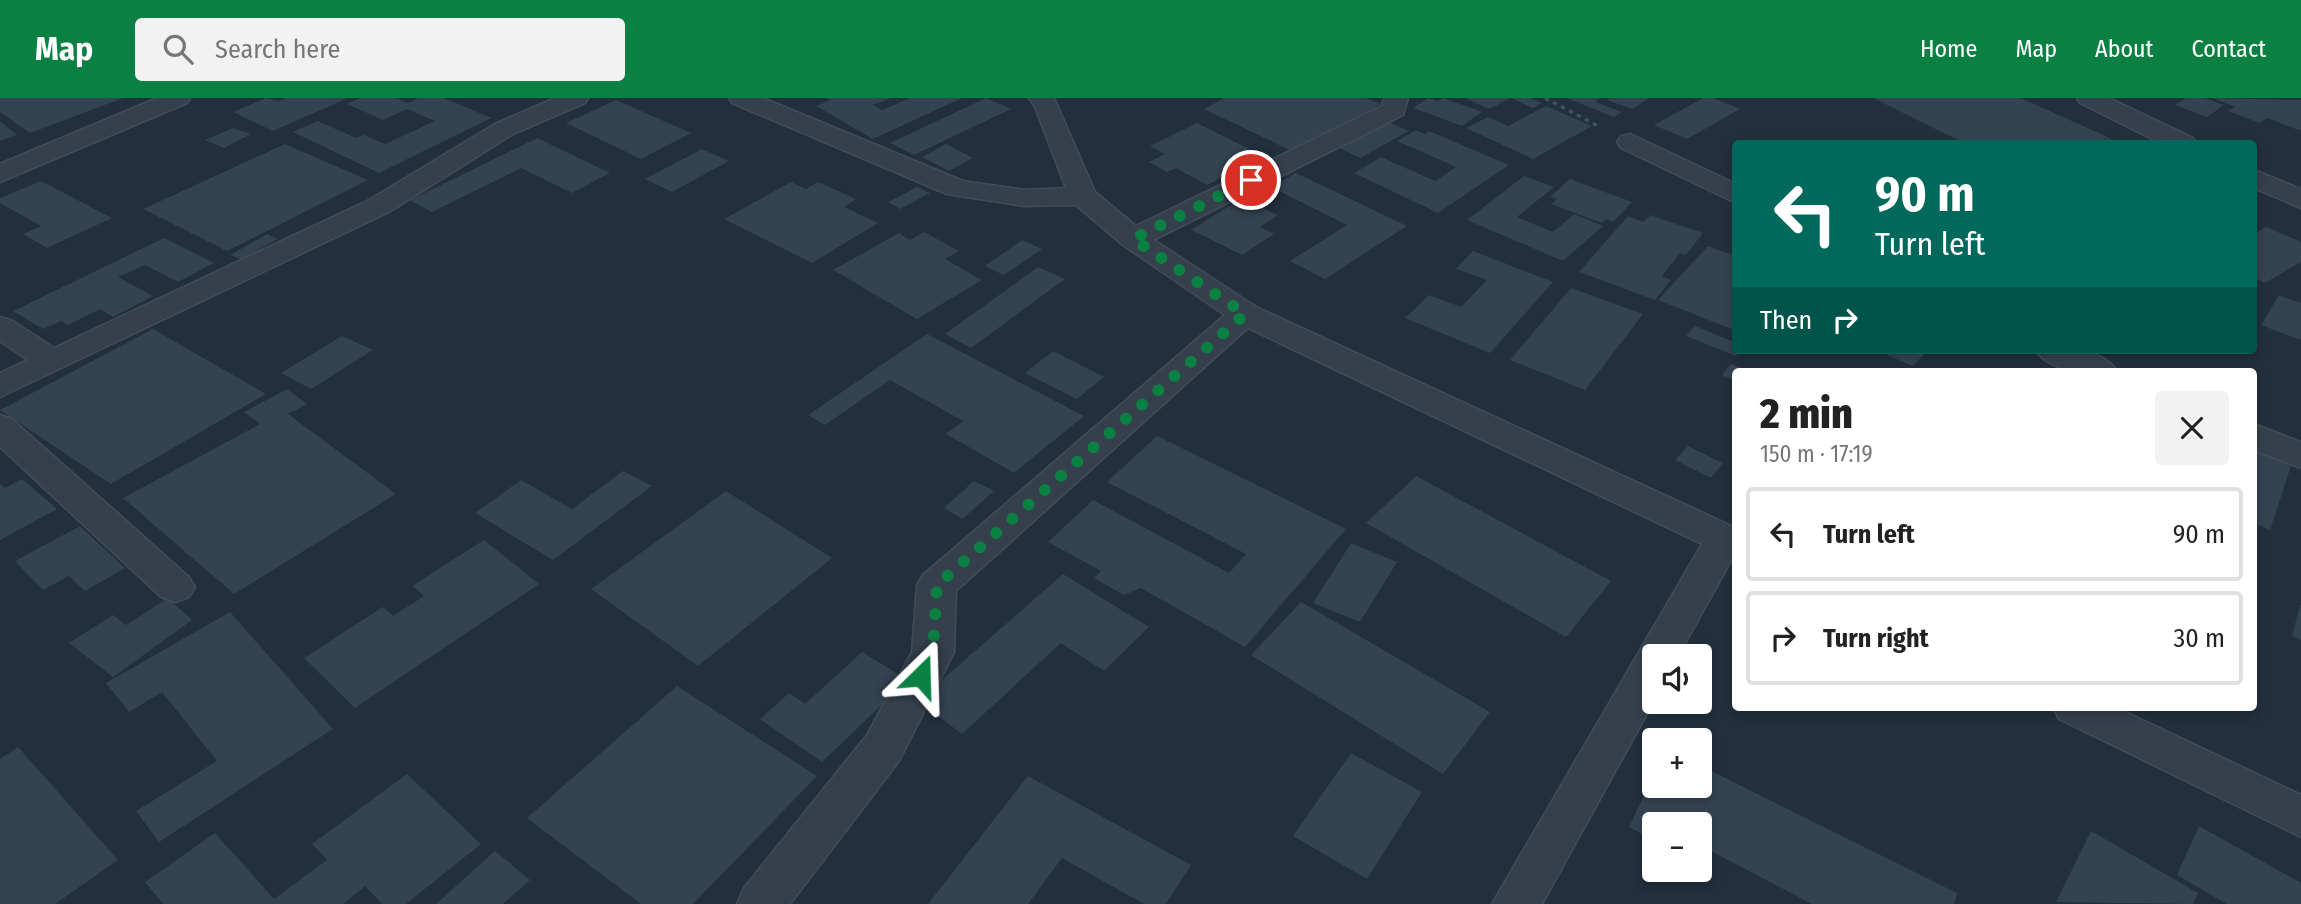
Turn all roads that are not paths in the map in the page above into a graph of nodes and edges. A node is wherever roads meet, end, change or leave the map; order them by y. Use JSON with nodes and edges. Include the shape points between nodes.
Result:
{"nodes":[{"id":1,"x":178,"y":98,"type":"edge"},
{"id":2,"x":576,"y":98,"type":"edge"},
{"id":3,"x":741,"y":98,"type":"edge"},
{"id":4,"x":1396,"y":98,"type":"edge"},
{"id":5,"x":1052,"y":100,"type":"edge"},
{"id":6,"x":2104,"y":100,"type":"edge"},
{"id":7,"x":2177,"y":140,"type":"edge"},
{"id":8,"x":1630,"y":142,"type":"road end"},
{"id":9,"x":0,"y":174,"type":"edge"},
{"id":10,"x":2257,"y":179,"type":"edge"},
{"id":11,"x":1732,"y":193,"type":"edge"},
{"id":12,"x":1083,"y":196,"type":"junction"},
{"id":13,"x":2301,"y":200,"type":"edge"},
{"id":14,"x":1133,"y":239,"type":"junction"},
{"id":15,"x":1245,"y":314,"type":"junction"},
{"id":16,"x":0,"y":327,"type":"edge"},
{"id":17,"x":2061,"y":354,"type":"edge"},
{"id":18,"x":50,"y":360,"type":"junction"},
{"id":19,"x":2094,"y":368,"type":"edge"},
{"id":20,"x":0,"y":386,"type":"edge"},
{"id":21,"x":0,"y":427,"type":"edge"},
{"id":22,"x":2257,"y":437,"type":"edge"},
{"id":23,"x":2301,"y":456,"type":"edge"},
{"id":24,"x":1730,"y":541,"type":"edge"},
{"id":25,"x":175,"y":587,"type":"dead end"},
{"id":26,"x":1665,"y":644,"type":"edge"},
{"id":27,"x":1642,"y":683,"type":"edge"},
{"id":28,"x":2082,"y":711,"type":"edge"},
{"id":29,"x":2301,"y":817,"type":"edge"},
{"id":30,"x":761,"y":904,"type":"edge"},
{"id":31,"x":1516,"y":904,"type":"edge"}],
"edges":[{"from":1,"to":9,"type":"street"},
{"from":2,"to":18,"type":"street","via":[[504,129],[379,206]]},
{"from":3,"to":12,"type":"street","via":[[957,188],[1024,198]]},
{"from":4,"to":14,"type":"street","via":[[1394,110]]},
{"from":5,"to":12,"type":"street"},
{"from":6,"to":7,"type":"street"},
{"from":8,"to":11,"type":"street"},
{"from":10,"to":13,"type":"street"},
{"from":12,"to":14,"type":"street"},
{"from":14,"to":15,"type":"street"},
{"from":15,"to":24,"type":"street"},
{"from":15,"to":30,"type":"street","via":[[937,585],[933,652],[883,748]]},
{"from":16,"to":18,"type":"street"},
{"from":17,"to":19,"type":"street"},
{"from":18,"to":20,"type":"street"},
{"from":21,"to":25,"type":"street"},
{"from":22,"to":23,"type":"street"},
{"from":24,"to":26,"type":"street"},
{"from":27,"to":31,"type":"street"},
{"from":28,"to":29,"type":"street"}]}
